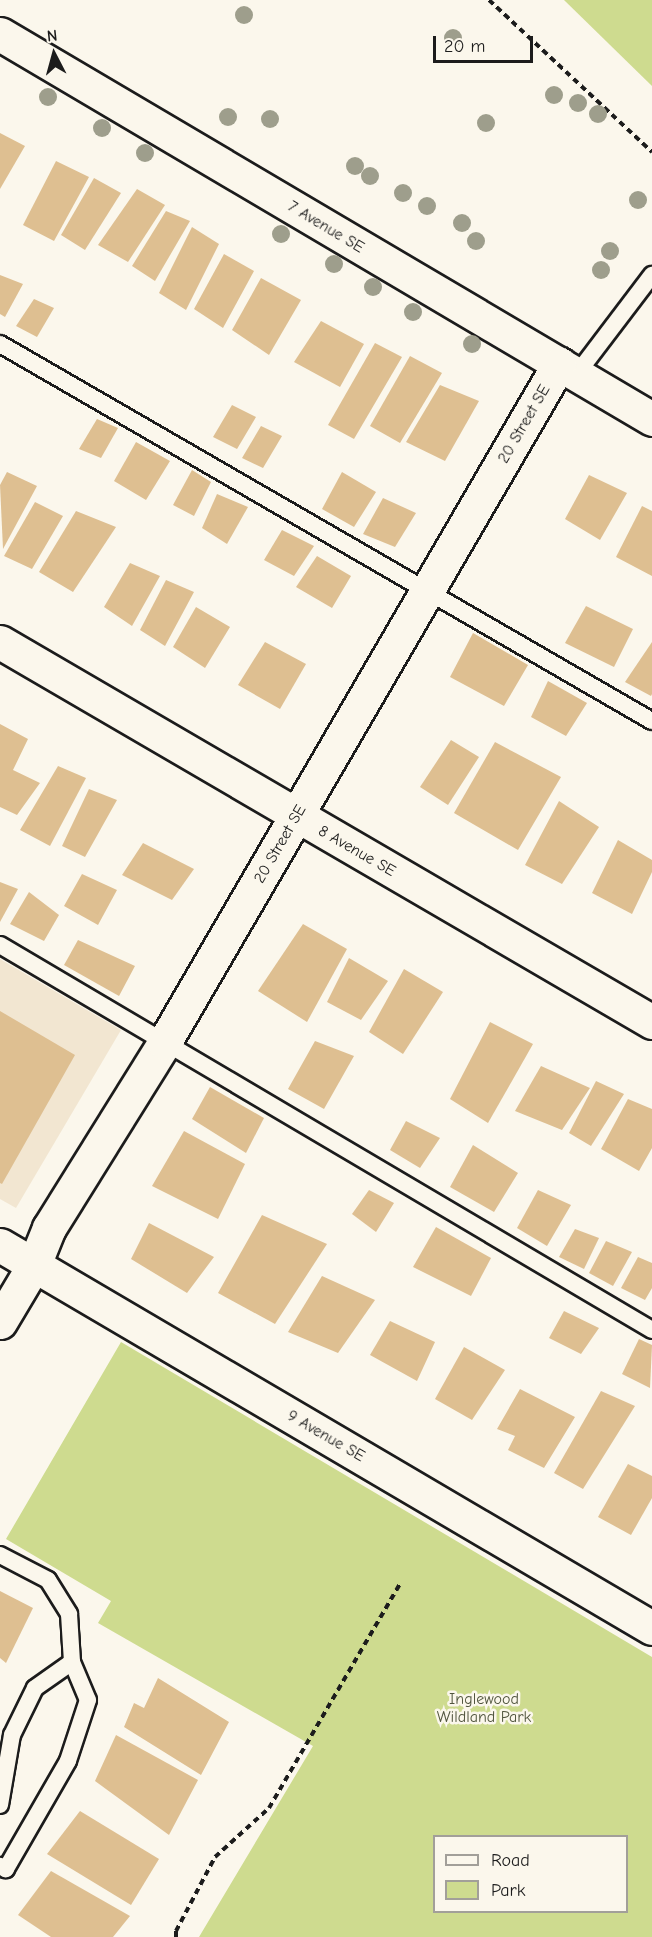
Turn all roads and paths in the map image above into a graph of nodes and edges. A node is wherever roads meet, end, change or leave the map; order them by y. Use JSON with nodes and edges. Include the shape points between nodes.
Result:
{"nodes":[{"id":1,"x":489,"y":0,"type":"edge"},
{"id":2,"x":0,"y":34,"type":"edge"},
{"id":3,"x":652,"y":152,"type":"edge"},
{"id":4,"x":652,"y":275,"type":"edge"},
{"id":5,"x":0,"y":344,"type":"edge"},
{"id":6,"x":568,"y":369,"type":"junction"},
{"id":7,"x":652,"y":419,"type":"edge"},
{"id":8,"x":428,"y":590,"type":"junction"},
{"id":9,"x":0,"y":642,"type":"edge"},
{"id":10,"x":652,"y":721,"type":"edge"},
{"id":11,"x":296,"y":816,"type":"junction"},
{"id":12,"x":0,"y":945,"type":"edge"},
{"id":13,"x":652,"y":1022,"type":"edge"},
{"id":14,"x":164,"y":1043,"type":"junction"},
{"id":15,"x":0,"y":1245,"type":"edge"},
{"id":16,"x":34,"y":1265,"type":"junction"},
{"id":17,"x":0,"y":1322,"type":"edge"},
{"id":18,"x":652,"y":1330,"type":"edge"},
{"id":19,"x":0,"y":1555,"type":"edge"},
{"id":20,"x":400,"y":1584,"type":"dead end"},
{"id":21,"x":652,"y":1628,"type":"edge"},
{"id":22,"x":72,"y":1662,"type":"junction"},
{"id":23,"x":0,"y":1805,"type":"edge"},
{"id":24,"x":0,"y":1866,"type":"edge"},
{"id":25,"x":177,"y":1937,"type":"edge"}],
"edges":[{"from":1,"to":3,"type":"path"},
{"from":2,"to":6,"type":"street","name":"7 Avenue SE"},
{"from":4,"to":6,"type":"lane"},
{"from":5,"to":8,"type":"lane"},
{"from":6,"to":7,"type":"street","name":"7 Avenue SE"},
{"from":6,"to":8,"type":"street","name":"20 Street SE"},
{"from":8,"to":10,"type":"lane"},
{"from":8,"to":11,"type":"street","name":"20 Street SE"},
{"from":9,"to":11,"type":"street","name":"8 Avenue SE"},
{"from":11,"to":13,"type":"street","name":"8 Avenue SE"},
{"from":11,"to":14,"type":"street","name":"20 Street SE"},
{"from":12,"to":14,"type":"lane"},
{"from":14,"to":16,"type":"street","name":"20 Street SE","via":[[49,1228]]},
{"from":14,"to":18,"type":"lane"},
{"from":15,"to":16,"type":"street","name":"9 Avenue SE"},
{"from":16,"to":17,"type":"street","name":"20 Street SE"},
{"from":16,"to":21,"type":"street","name":"9 Avenue SE"},
{"from":19,"to":22,"type":"lane","via":[[48,1580],[69,1614]]},
{"from":20,"to":25,"type":"path","via":[[268,1808],[215,1857],[176,1931]]},
{"from":22,"to":23,"type":"lane","via":[[35,1688],[12,1735]]},
{"from":22,"to":24,"type":"lane","via":[[88,1700],[68,1761],[6,1869]]}]}
